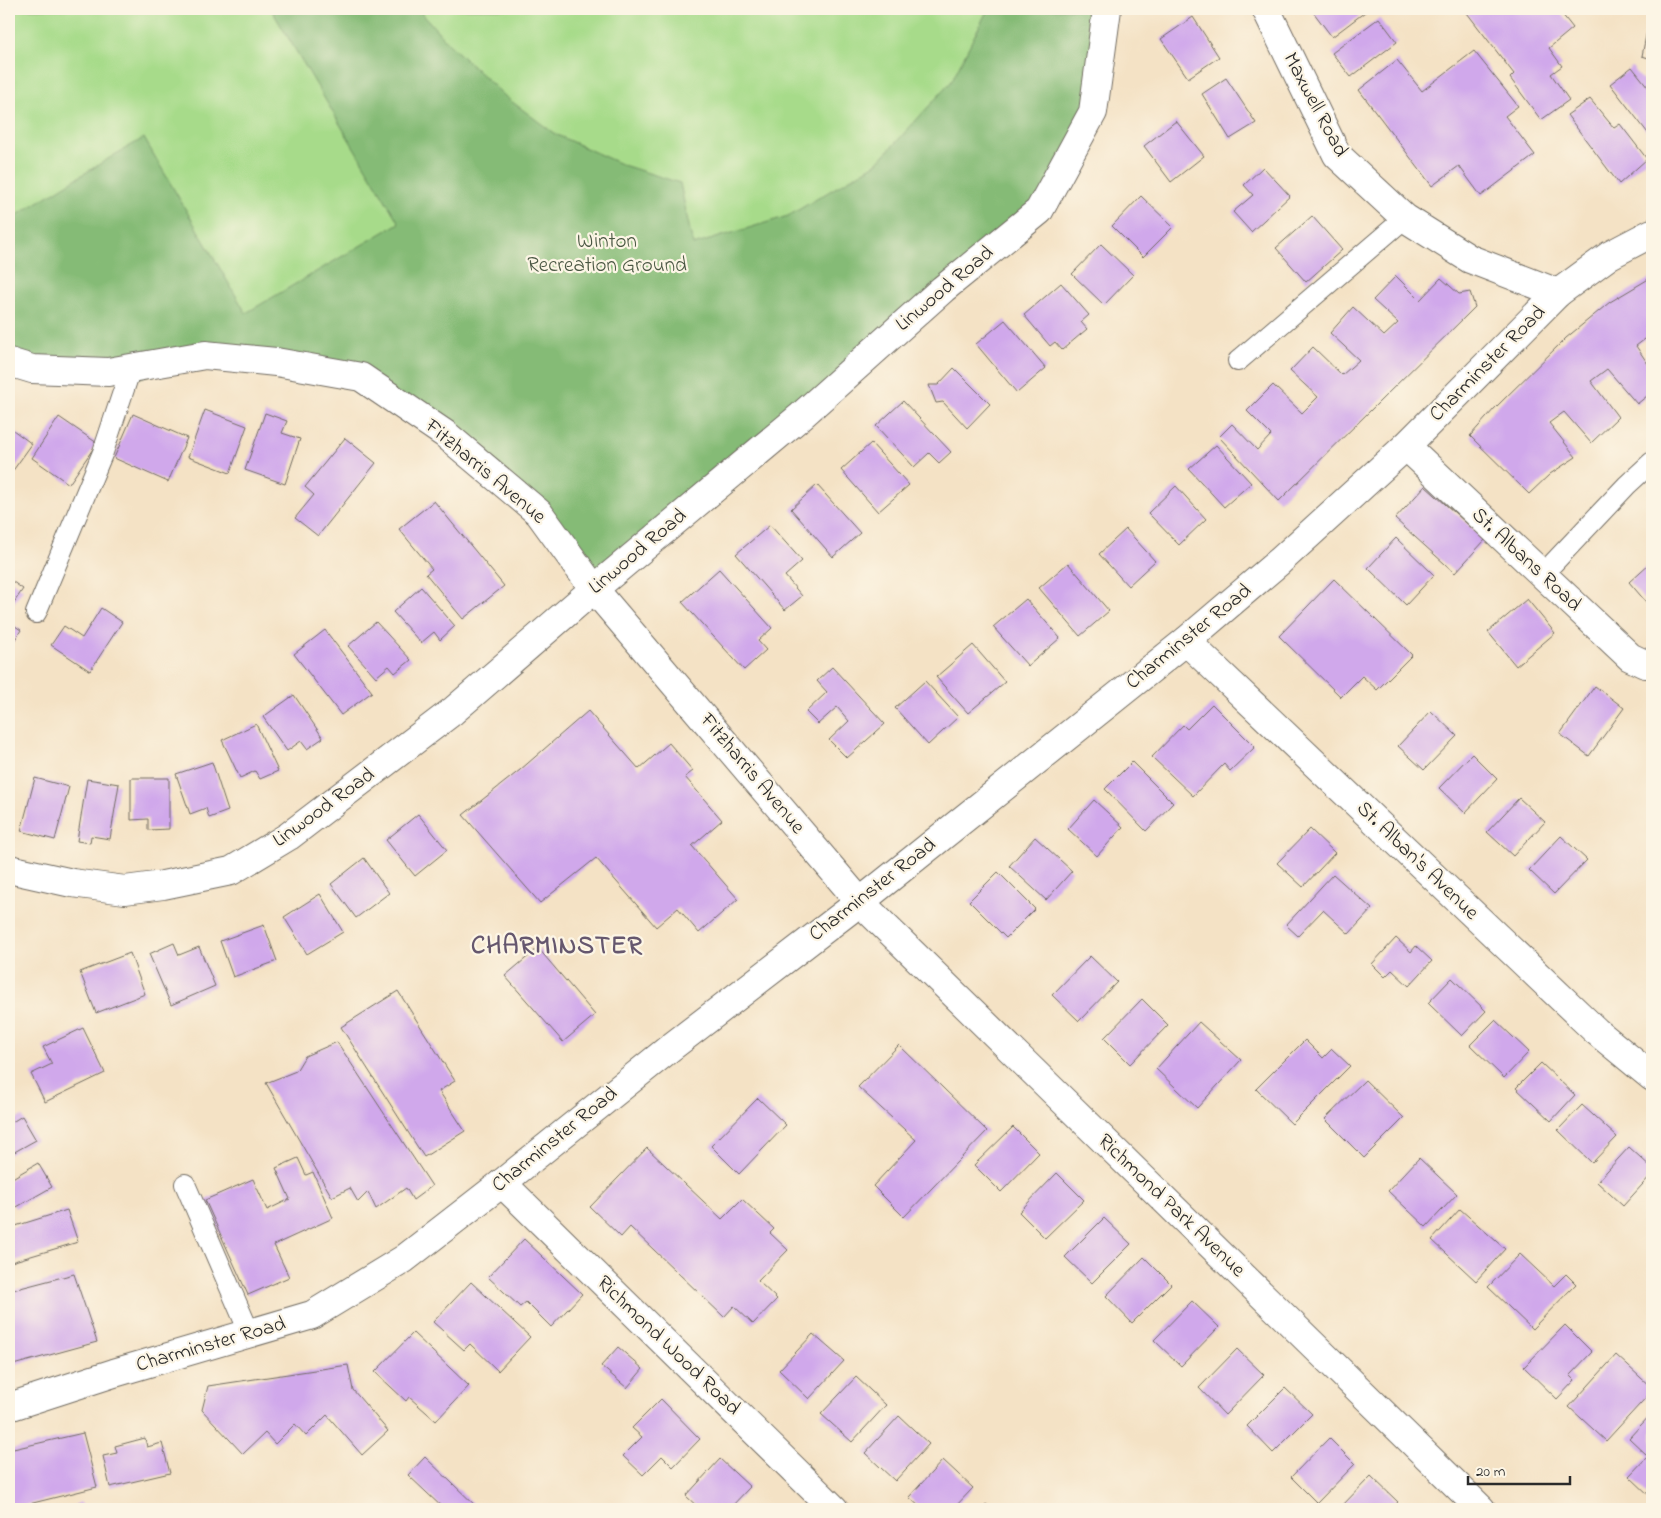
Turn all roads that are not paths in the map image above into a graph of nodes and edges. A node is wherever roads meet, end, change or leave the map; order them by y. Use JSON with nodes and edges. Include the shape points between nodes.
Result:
{"nodes":[{"id":1,"x":1107,"y":9,"type":"edge"},
{"id":2,"x":1266,"y":9,"type":"edge"},
{"id":3,"x":1405,"y":218,"type":"junction"},
{"id":4,"x":1652,"y":233,"type":"edge"},
{"id":5,"x":1558,"y":293,"type":"junction"},
{"id":6,"x":1238,"y":361,"type":"dead end"},
{"id":7,"x":9,"y":362,"type":"edge"},
{"id":8,"x":130,"y":368,"type":"junction"},
{"id":9,"x":1406,"y":446,"type":"junction"},
{"id":10,"x":1652,"y":462,"type":"edge"},
{"id":11,"x":1542,"y":575,"type":"junction"},
{"id":12,"x":594,"y":589,"type":"junction"},
{"id":13,"x":36,"y":613,"type":"dead end"},
{"id":14,"x":1186,"y":640,"type":"junction"},
{"id":15,"x":1652,"y":664,"type":"edge"},
{"id":16,"x":9,"y":869,"type":"edge"},
{"id":17,"x":860,"y":902,"type":"junction"},
{"id":18,"x":1652,"y":1077,"type":"edge"},
{"id":19,"x":502,"y":1183,"type":"junction"},
{"id":20,"x":185,"y":1184,"type":"dead end"},
{"id":21,"x":250,"y":1334,"type":"junction"},
{"id":22,"x":9,"y":1407,"type":"edge"},
{"id":23,"x":834,"y":1509,"type":"edge"},
{"id":24,"x":1481,"y":1509,"type":"edge"}],
"edges":[{"from":1,"to":12,"type":"street","name":"Linwood Road","via":[[1093,112],[1039,212],[943,289],[801,416]]},
{"from":2,"to":3,"type":"street","name":"Maxwell Road","via":[[1337,155]]},
{"from":3,"to":5,"type":"street","name":"Maxwell Road","via":[[1470,259]]},
{"from":3,"to":6,"type":"lane"},
{"from":4,"to":5,"type":"street","name":"Charminster Road","via":[[1610,255]]},
{"from":5,"to":9,"type":"street","name":"Charminster Road"},
{"from":7,"to":8,"type":"street","name":"Fitzharris Avenue","via":[[32,369],[108,372]]},
{"from":8,"to":12,"type":"street","name":"Fitzharris Avenue","via":[[205,355],[276,362],[361,377],[445,434],[539,513]]},
{"from":8,"to":13,"type":"lane","via":[[103,452]]},
{"from":9,"to":11,"type":"street","name":"St. Albans Road"},
{"from":9,"to":14,"type":"street","name":"Charminster Road","via":[[1280,562]]},
{"from":10,"to":11,"type":"lane"},
{"from":11,"to":15,"type":"street","name":"St. Albans Road","via":[[1630,657]]},
{"from":12,"to":16,"type":"street","name":"Linwood Road","via":[[430,729],[289,836],[231,871],[125,890],[72,883]]},
{"from":12,"to":17,"type":"street","name":"Fitzharris Avenue"},
{"from":14,"to":17,"type":"street","name":"Charminster Road"},
{"from":14,"to":18,"type":"street","name":"St. Alban's Avenue","via":[[1596,1031]]},
{"from":17,"to":19,"type":"street","name":"Charminster Road"},
{"from":17,"to":24,"type":"street","name":"Richmond Park Avenue"},
{"from":19,"to":21,"type":"street","name":"Charminster Road","via":[[404,1259],[312,1315]]},
{"from":19,"to":23,"type":"street","name":"Richmond Wood Road"},
{"from":20,"to":21,"type":"lane"},
{"from":21,"to":22,"type":"street","name":"Charminster Road"}]}
